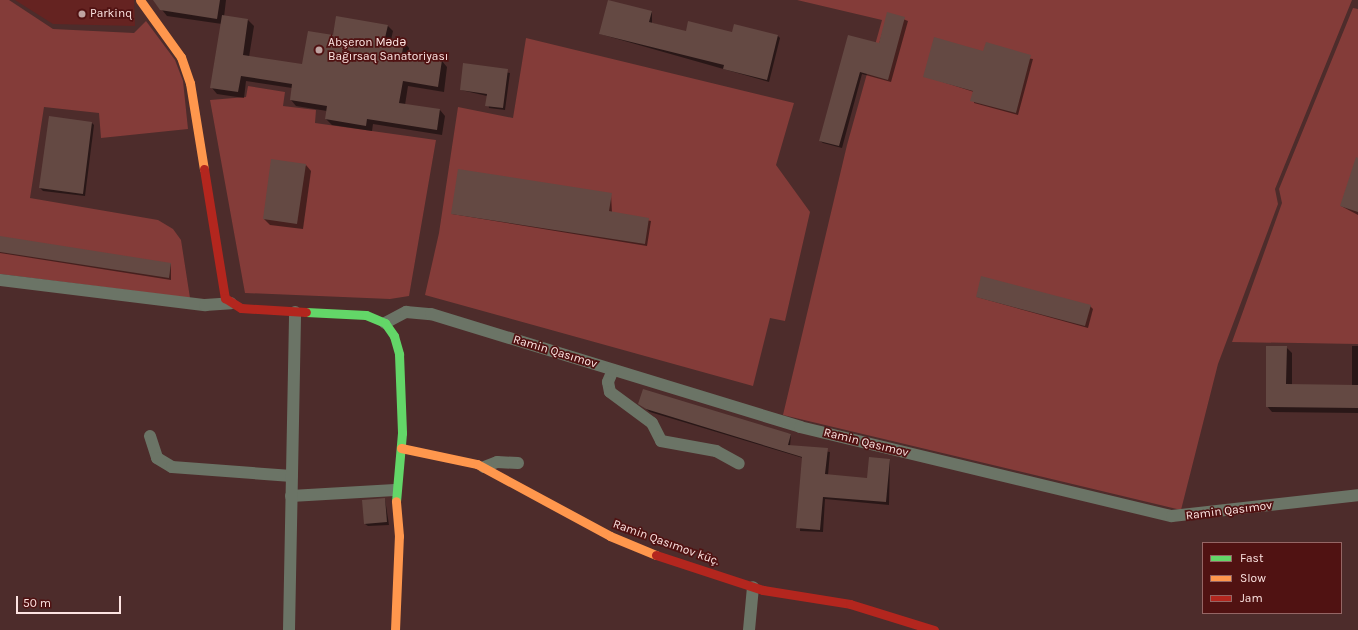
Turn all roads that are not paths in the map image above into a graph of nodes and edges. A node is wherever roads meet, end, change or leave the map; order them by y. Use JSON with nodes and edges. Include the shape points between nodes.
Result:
{"nodes":[{"id":1,"x":140,"y":0,"type":"edge"},
{"id":2,"x":0,"y":280,"type":"edge"},
{"id":3,"x":230,"y":303,"type":"junction"},
{"id":4,"x":295,"y":312,"type":"junction"},
{"id":5,"x":385,"y":323,"type":"junction"},
{"id":6,"x":612,"y":370,"type":"junction"},
{"id":7,"x":150,"y":436,"type":"dead end"},
{"id":8,"x":401,"y":448,"type":"junction"},
{"id":9,"x":518,"y":463,"type":"dead end"},
{"id":10,"x":739,"y":464,"type":"dead end"},
{"id":11,"x":484,"y":467,"type":"junction"},
{"id":12,"x":292,"y":476,"type":"junction"},
{"id":13,"x":395,"y":490,"type":"junction"},
{"id":14,"x":1358,"y":495,"type":"edge"},
{"id":15,"x":291,"y":496,"type":"junction"},
{"id":16,"x":753,"y":587,"type":"junction"},
{"id":17,"x":289,"y":630,"type":"edge"},
{"id":18,"x":395,"y":630,"type":"edge"},
{"id":19,"x":749,"y":630,"type":"edge"},
{"id":20,"x":934,"y":630,"type":"edge"}],
"edges":[{"from":1,"to":3,"type":"street","via":[[186,70],[222,291]]},
{"from":2,"to":3,"type":"street","via":[[205,305]]},
{"from":3,"to":4,"type":"street","via":[[241,308]]},
{"from":4,"to":5,"type":"street","via":[[357,314]]},
{"from":4,"to":12,"type":"street"},
{"from":5,"to":6,"type":"street","name":"Ramin Qasımov","via":[[406,312],[431,314]]},
{"from":5,"to":8,"type":"street","via":[[394,336],[399,354]]},
{"from":6,"to":10,"type":"street","via":[[608,382],[610,392],[652,423],[661,440],[716,451]]},
{"from":6,"to":14,"type":"street","name":"Ramin Qasımov","via":[[800,427],[1172,516]]},
{"from":7,"to":12,"type":"street","via":[[156,458],[172,467]]},
{"from":8,"to":11,"type":"street","name":"Ramin Qasımov küç.","via":[[461,459]]},
{"from":8,"to":13,"type":"street"},
{"from":9,"to":11,"type":"street","via":[[497,462]]},
{"from":11,"to":16,"type":"street","name":"Ramin Qasımov küç.","via":[[610,536]]},
{"from":12,"to":15,"type":"street"},
{"from":13,"to":15,"type":"street"},
{"from":13,"to":18,"type":"street","via":[[400,536]]},
{"from":15,"to":17,"type":"street"},
{"from":16,"to":19,"type":"street"},
{"from":16,"to":20,"type":"street","name":"Ramin Qasımov küç.","via":[[850,604]]}]}
